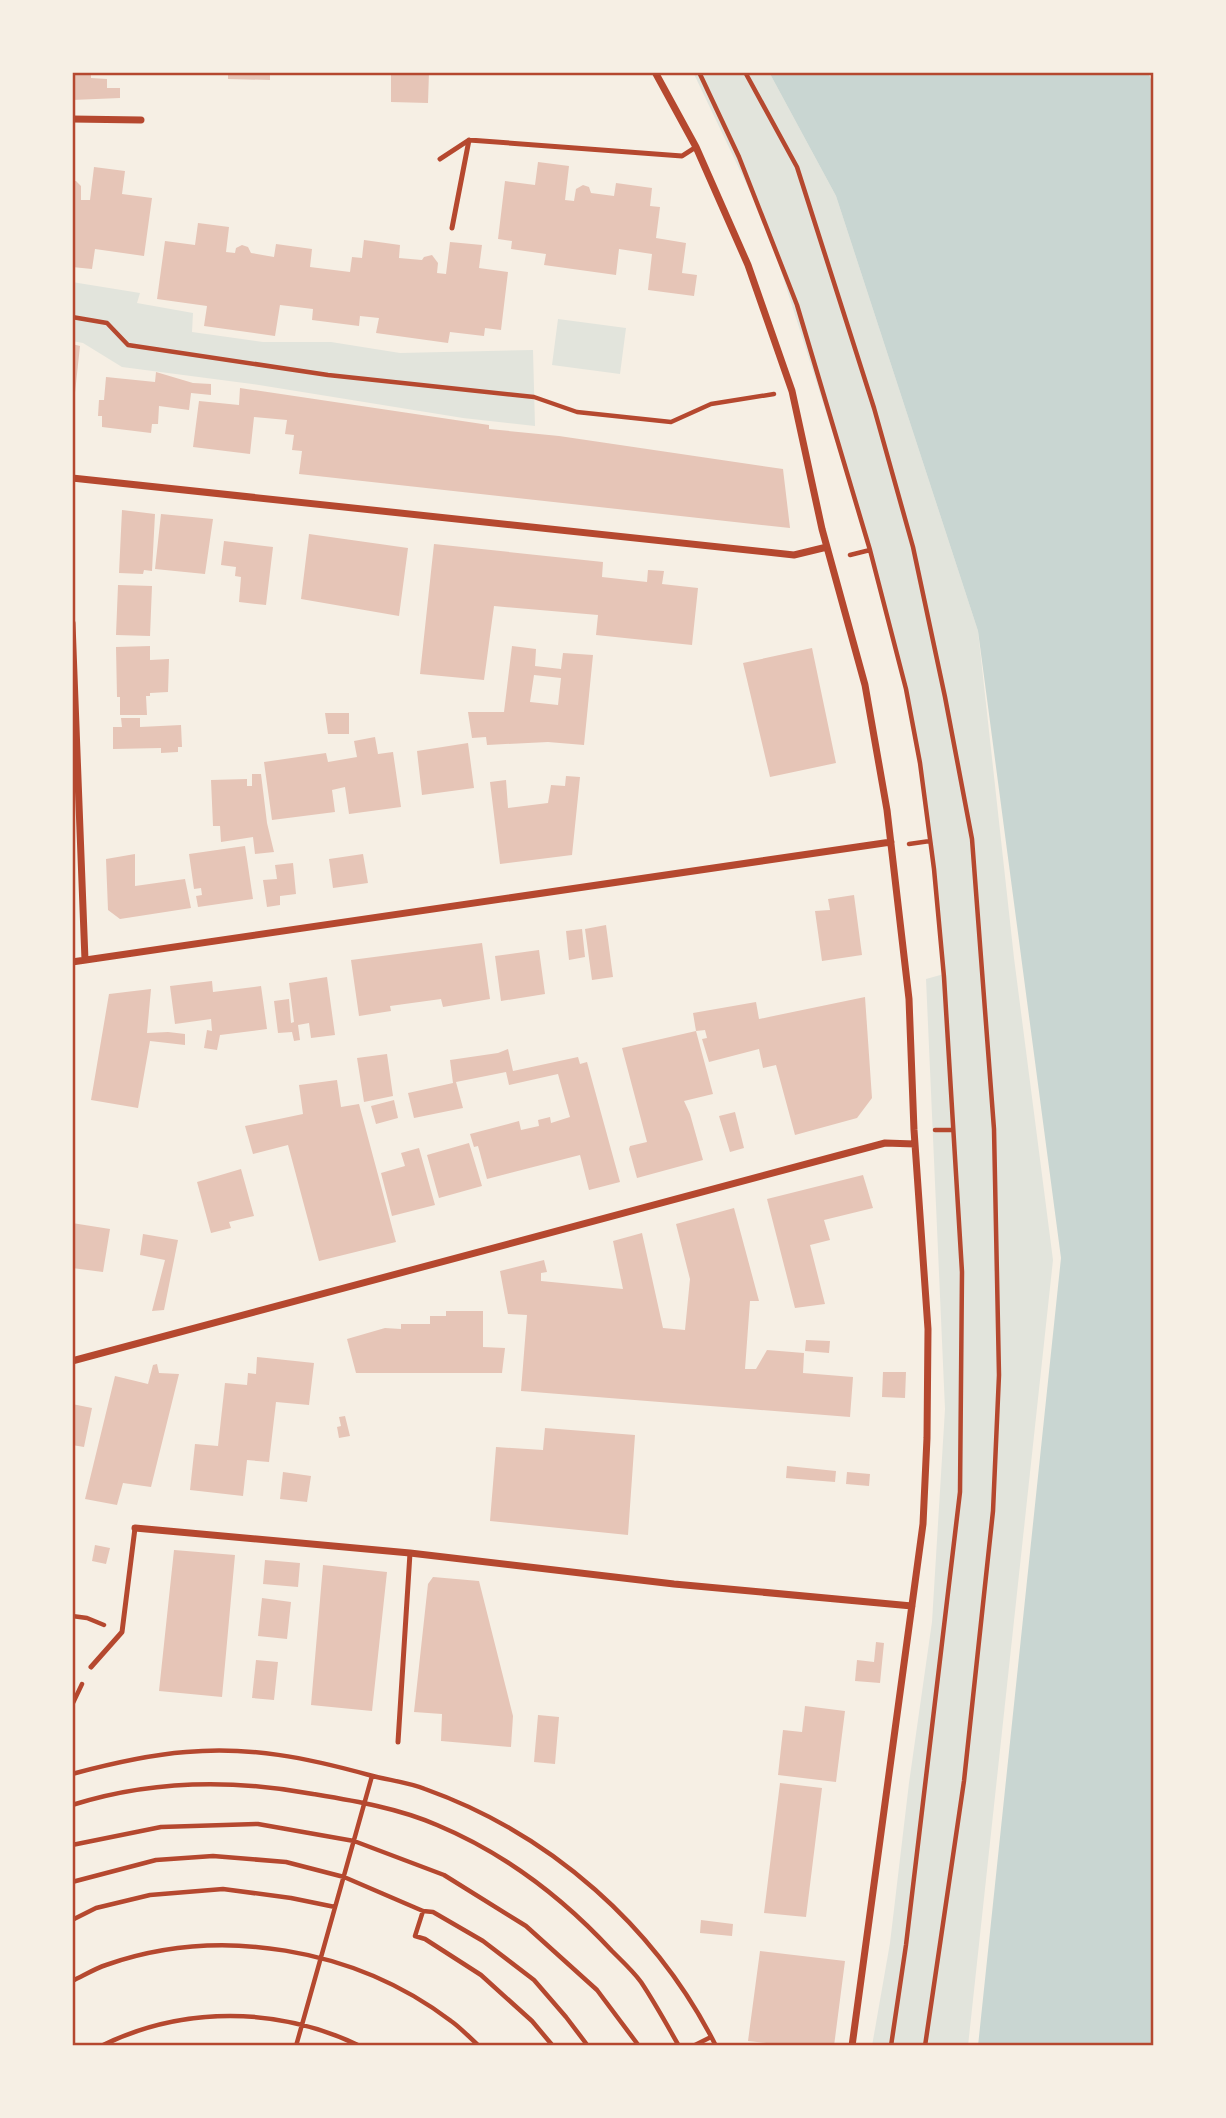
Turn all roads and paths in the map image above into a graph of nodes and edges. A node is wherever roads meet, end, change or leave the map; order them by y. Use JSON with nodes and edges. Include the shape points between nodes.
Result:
{"nodes":[{"id":1,"x":655,"y":72,"type":"edge"},
{"id":2,"x":745,"y":72,"type":"edge"},
{"id":3,"x":72,"y":119,"type":"edge"},
{"id":4,"x":141,"y":120,"type":"dead end"},
{"id":5,"x":468,"y":140,"type":"junction"},
{"id":6,"x":696,"y":147,"type":"junction"},
{"id":7,"x":440,"y":159,"type":"dead end"},
{"id":8,"x":452,"y":228,"type":"dead end"},
{"id":9,"x":72,"y":317,"type":"edge"},
{"id":10,"x":792,"y":391,"type":"junction"},
{"id":11,"x":72,"y":478,"type":"edge"},
{"id":12,"x":827,"y":547,"type":"junction"},
{"id":13,"x":870,"y":550,"type":"dead end"},
{"id":14,"x":847,"y":556,"type":"dead end"},
{"id":15,"x":72,"y":623,"type":"edge"},
{"id":16,"x":72,"y":630,"type":"edge"},
{"id":17,"x":930,"y":841,"type":"dead end"},
{"id":18,"x":891,"y":842,"type":"junction"},
{"id":19,"x":908,"y":844,"type":"dead end"},
{"id":20,"x":85,"y":960,"type":"junction"},
{"id":21,"x":72,"y":962,"type":"edge"},
{"id":22,"x":930,"y":1130,"type":"dead end"},
{"id":23,"x":953,"y":1130,"type":"dead end"},
{"id":24,"x":915,"y":1144,"type":"junction"},
{"id":25,"x":72,"y":1361,"type":"edge"},
{"id":26,"x":135,"y":1528,"type":"joint"},
{"id":27,"x":410,"y":1553,"type":"junction"},
{"id":28,"x":912,"y":1606,"type":"junction"},
{"id":29,"x":72,"y":1616,"type":"edge"},
{"id":30,"x":122,"y":1632,"type":"junction"},
{"id":31,"x":90,"y":1667,"type":"dead end"},
{"id":32,"x":398,"y":1742,"type":"dead end"},
{"id":33,"x":72,"y":1774,"type":"edge"},
{"id":34,"x":372,"y":1776,"type":"junction"},
{"id":35,"x":365,"y":1802,"type":"junction"},
{"id":36,"x":72,"y":1805,"type":"edge"},
{"id":37,"x":354,"y":1841,"type":"junction"},
{"id":38,"x":72,"y":1845,"type":"edge"},
{"id":39,"x":344,"y":1877,"type":"junction"},
{"id":40,"x":72,"y":1882,"type":"edge"},
{"id":41,"x":335,"y":1907,"type":"junction"},
{"id":42,"x":423,"y":1911,"type":"junction"},
{"id":43,"x":72,"y":1920,"type":"edge"},
{"id":44,"x":321,"y":1957,"type":"junction"},
{"id":45,"x":72,"y":1981,"type":"edge"},
{"id":46,"x":302,"y":2025,"type":"junction"},
{"id":47,"x":711,"y":2036,"type":"junction"},
{"id":48,"x":101,"y":2046,"type":"edge"},
{"id":49,"x":296,"y":2046,"type":"edge"},
{"id":50,"x":360,"y":2046,"type":"edge"},
{"id":51,"x":479,"y":2046,"type":"edge"},
{"id":52,"x":553,"y":2046,"type":"edge"},
{"id":53,"x":587,"y":2046,"type":"edge"},
{"id":54,"x":639,"y":2046,"type":"edge"},
{"id":55,"x":679,"y":2046,"type":"edge"},
{"id":56,"x":693,"y":2046,"type":"edge"},
{"id":57,"x":716,"y":2046,"type":"edge"},
{"id":58,"x":852,"y":2046,"type":"edge"},
{"id":59,"x":925,"y":2046,"type":"edge"}],
"edges":[{"from":1,"to":6,"type":"street"},
{"from":2,"to":59,"type":"path","via":[[797,167],[874,408],[913,547],[972,839],[994,1129],[998,1389],[993,1511],[964,1781]]},
{"from":3,"to":4,"type":"street"},
{"from":5,"to":6,"type":"lane","via":[[682,156]]},
{"from":5,"to":7,"type":"lane"},
{"from":5,"to":8,"type":"lane"},
{"from":6,"to":10,"type":"street","via":[[748,265]]},
{"from":9,"to":10,"type":"path","via":[[107,323],[128,345],[367,380],[534,397],[577,412],[671,422],[712,404]]},
{"from":10,"to":12,"type":"street"},
{"from":11,"to":12,"type":"street","via":[[794,555]]},
{"from":12,"to":18,"type":"street","via":[[865,685]]},
{"from":13,"to":14,"type":"path"},
{"from":15,"to":16,"type":"street"},
{"from":16,"to":20,"type":"street"},
{"from":17,"to":19,"type":"path"},
{"from":18,"to":20,"type":"street"},
{"from":18,"to":24,"type":"street","via":[[909,999]]},
{"from":20,"to":21,"type":"street"},
{"from":22,"to":23,"type":"path"},
{"from":24,"to":25,"type":"street","via":[[885,1143]]},
{"from":24,"to":28,"type":"street","via":[[928,1329],[923,1524]]},
{"from":26,"to":27,"type":"street"},
{"from":26,"to":30,"type":"lane"},
{"from":27,"to":28,"type":"street"},
{"from":27,"to":32,"type":"lane"},
{"from":28,"to":58,"type":"street"},
{"from":29,"to":30,"type":"path"},
{"from":30,"to":31,"type":"lane"},
{"from":33,"to":34,"type":"path","via":[[187,1751],[275,1752]]},
{"from":34,"to":35,"type":"path"},
{"from":34,"to":47,"type":"path","via":[[422,1787],[462,1803],[512,1830],[591,1884],[664,1964]]},
{"from":35,"to":36,"type":"path","via":[[272,1786],[200,1783],[143,1789]]},
{"from":35,"to":37,"type":"path"},
{"from":35,"to":55,"type":"path","via":[[436,1824],[505,1860],[553,1894],[639,1980]]},
{"from":37,"to":38,"type":"path","via":[[258,1824],[161,1826]]},
{"from":37,"to":39,"type":"path"},
{"from":37,"to":54,"type":"path","via":[[444,1875],[526,1926],[597,1990]]},
{"from":39,"to":40,"type":"path","via":[[286,1862],[213,1856],[156,1860]]},
{"from":39,"to":41,"type":"path"},
{"from":39,"to":42,"type":"path"},
{"from":41,"to":43,"type":"path","via":[[223,1889],[150,1895],[96,1908]]},
{"from":41,"to":44,"type":"path"},
{"from":42,"to":52,"type":"path","via":[[415,1936],[481,1975]]},
{"from":42,"to":53,"type":"path","via":[[433,1912],[483,1941],[534,1980]]},
{"from":44,"to":45,"type":"path","via":[[249,1945],[176,1948],[106,1965]]},
{"from":44,"to":46,"type":"path"},
{"from":44,"to":51,"type":"path","via":[[390,1982],[452,2021]]},
{"from":46,"to":48,"type":"path","via":[[244,2015],[185,2018],[128,2033]]},
{"from":46,"to":49,"type":"path"},
{"from":46,"to":50,"type":"path"},
{"from":47,"to":56,"type":"path"},
{"from":47,"to":57,"type":"path"}]}
